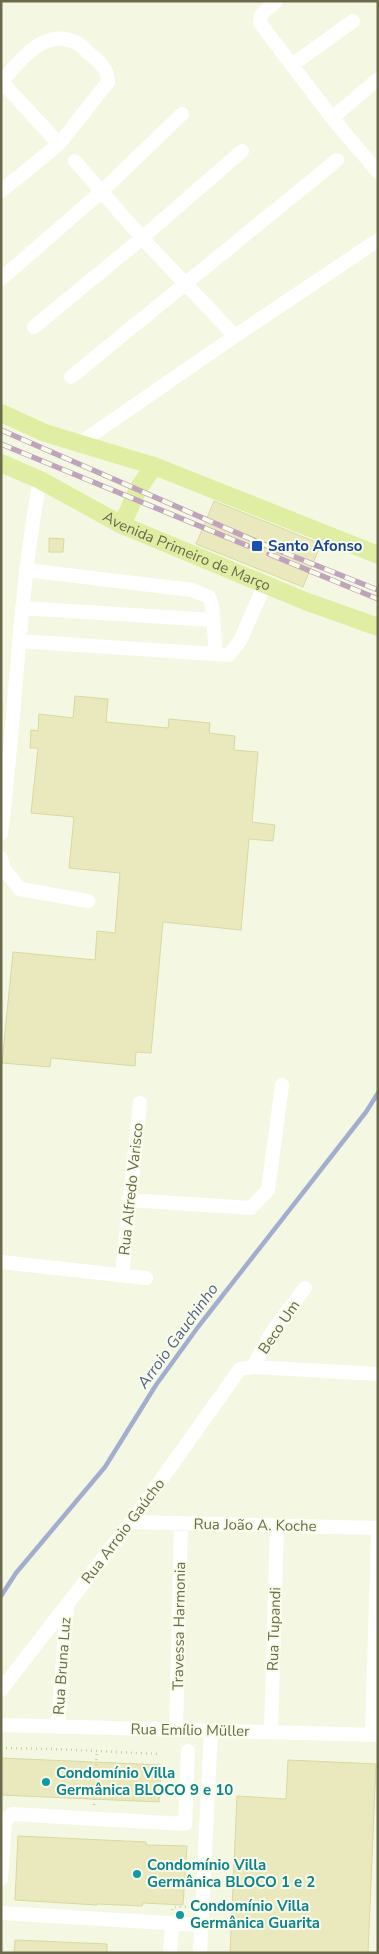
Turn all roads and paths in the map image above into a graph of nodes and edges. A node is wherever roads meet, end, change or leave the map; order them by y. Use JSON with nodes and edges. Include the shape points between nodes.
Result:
{"nodes":[{"id":1,"x":276,"y":1,"type":"edge"},
{"id":2,"x":353,"y":21,"type":"dead end"},
{"id":3,"x":292,"y":65,"type":"junction"},
{"id":4,"x":378,"y":79,"type":"edge"},
{"id":5,"x":2,"y":81,"type":"edge"},
{"id":6,"x":182,"y":114,"type":"dead end"},
{"id":7,"x":332,"y":118,"type":"junction"},
{"id":8,"x":58,"y":144,"type":"junction"},
{"id":9,"x":242,"y":151,"type":"dead end"},
{"id":10,"x":337,"y":160,"type":"dead end"},
{"id":11,"x":75,"y":161,"type":"dead end"},
{"id":12,"x":378,"y":172,"type":"edge"},
{"id":13,"x":1,"y":191,"type":"edge"},
{"id":14,"x":101,"y":192,"type":"junction"},
{"id":15,"x":142,"y":238,"type":"junction"},
{"id":16,"x":378,"y":240,"type":"edge"},
{"id":17,"x":1,"y":279,"type":"edge"},
{"id":18,"x":184,"y":284,"type":"junction"},
{"id":19,"x":34,"y":326,"type":"dead end"},
{"id":20,"x":235,"y":336,"type":"junction"},
{"id":21,"x":71,"y":377,"type":"dead end"},
{"id":22,"x":1,"y":413,"type":"edge"},
{"id":23,"x":80,"y":443,"type":"junction"},
{"id":24,"x":1,"y":463,"type":"edge"},
{"id":25,"x":154,"y":466,"type":"junction"},
{"id":26,"x":40,"y":480,"type":"junction"},
{"id":27,"x":122,"y":525,"type":"junction"},
{"id":28,"x":378,"y":555,"type":"edge"},
{"id":29,"x":26,"y":570,"type":"junction"},
{"id":30,"x":265,"y":584,"type":"junction"},
{"id":31,"x":22,"y":608,"type":"junction"},
{"id":32,"x":213,"y":620,"type":"junction"},
{"id":33,"x":378,"y":628,"type":"edge"},
{"id":34,"x":19,"y":640,"type":"junction"},
{"id":35,"x":216,"y":654,"type":"junction"},
{"id":36,"x":1,"y":834,"type":"edge"},
{"id":37,"x":1,"y":858,"type":"edge"},
{"id":38,"x":88,"y":901,"type":"dead end"},
{"id":39,"x":282,"y":1085,"type":"dead end"},
{"id":40,"x":140,"y":1103,"type":"dead end"},
{"id":41,"x":129,"y":1200,"type":"junction"},
{"id":42,"x":1,"y":1262,"type":"edge"},
{"id":43,"x":122,"y":1275,"type":"junction"},
{"id":44,"x":146,"y":1278,"type":"dead end"},
{"id":45,"x":305,"y":1288,"type":"dead end"},
{"id":46,"x":247,"y":1368,"type":"junction"},
{"id":47,"x":378,"y":1374,"type":"edge"},
{"id":48,"x":131,"y":1522,"type":"junction"},
{"id":49,"x":181,"y":1523,"type":"junction"},
{"id":50,"x":277,"y":1525,"type":"junction"},
{"id":51,"x":378,"y":1528,"type":"edge"},
{"id":52,"x":378,"y":1533,"type":"edge"},
{"id":53,"x":67,"y":1605,"type":"junction"},
{"id":54,"x":1,"y":1690,"type":"edge"},
{"id":55,"x":1,"y":1725,"type":"edge"},
{"id":56,"x":58,"y":1727,"type":"junction"},
{"id":57,"x":176,"y":1730,"type":"junction"},
{"id":58,"x":210,"y":1730,"type":"junction"},
{"id":59,"x":271,"y":1732,"type":"junction"},
{"id":60,"x":375,"y":1735,"type":"edge"},
{"id":61,"x":1,"y":1748,"type":"edge"},
{"id":62,"x":97,"y":1751,"type":"junction"},
{"id":63,"x":188,"y":1751,"type":"dead end"},
{"id":64,"x":160,"y":1754,"type":"dead end"},
{"id":65,"x":93,"y":1819,"type":"junction"},
{"id":66,"x":1,"y":1879,"type":"edge"},
{"id":67,"x":1,"y":1913,"type":"edge"},
{"id":68,"x":172,"y":1924,"type":"junction"},
{"id":69,"x":201,"y":1925,"type":"junction"},
{"id":70,"x":170,"y":1953,"type":"edge"},
{"id":71,"x":200,"y":1953,"type":"edge"}],
"edges":[{"from":1,"to":3,"type":"street","via":[[261,15],[260,23]]},
{"from":2,"to":3,"type":"street"},
{"from":3,"to":7,"type":"street"},
{"from":4,"to":7,"type":"street"},
{"from":5,"to":8,"type":"street"},
{"from":5,"to":8,"type":"street","via":[[44,41],[76,42],[102,64],[108,74],[108,82]]},
{"from":6,"to":14,"type":"street"},
{"from":7,"to":12,"type":"street"},
{"from":8,"to":13,"type":"street"},
{"from":9,"to":15,"type":"street"},
{"from":10,"to":18,"type":"street"},
{"from":11,"to":14,"type":"street"},
{"from":14,"to":15,"type":"street"},
{"from":14,"to":17,"type":"street"},
{"from":15,"to":18,"type":"street"},
{"from":15,"to":19,"type":"street"},
{"from":16,"to":20,"type":"street"},
{"from":18,"to":20,"type":"street"},
{"from":18,"to":21,"type":"street"},
{"from":20,"to":23,"type":"street"},
{"from":22,"to":23,"type":"main road","via":[[45,433]]},
{"from":23,"to":25,"type":"main road"},
{"from":24,"to":26,"type":"main road","name":"Avenida Primeiro de Março"},
{"from":25,"to":27,"type":"main road","via":[[138,488]]},
{"from":25,"to":28,"type":"main road"},
{"from":26,"to":27,"type":"main road","name":"Avenida Primeiro de Março"},
{"from":26,"to":29,"type":"street"},
{"from":27,"to":30,"type":"main road","name":"Avenida Primeiro de Março"},
{"from":29,"to":31,"type":"street"},
{"from":29,"to":32,"type":"street","via":[[192,590],[209,597]]},
{"from":30,"to":33,"type":"main road","name":"Avenida Primeiro de Março"},
{"from":30,"to":35,"type":"street","via":[[240,641],[229,655]]},
{"from":31,"to":32,"type":"street"},
{"from":31,"to":34,"type":"street"},
{"from":32,"to":35,"type":"street"},
{"from":34,"to":35,"type":"street"},
{"from":34,"to":36,"type":"street"},
{"from":37,"to":38,"type":"street","via":[[3,868],[20,889]]},
{"from":39,"to":41,"type":"street","via":[[268,1190],[251,1208]]},
{"from":40,"to":41,"type":"street","name":"Rua Alfredo Varisco"},
{"from":41,"to":43,"type":"street","name":"Rua Alfredo Varisco"},
{"from":42,"to":43,"type":"street"},
{"from":43,"to":44,"type":"street"},
{"from":45,"to":46,"type":"street","name":"Beco Um"},
{"from":46,"to":47,"type":"street"},
{"from":46,"to":48,"type":"street","name":"Rua Arroio Gaúcho"},
{"from":48,"to":49,"type":"street","name":"Rua João A. Koche"},
{"from":48,"to":53,"type":"street","name":"Rua Arroio Gaúcho"},
{"from":49,"to":50,"type":"street","name":"Rua João A. Koche"},
{"from":49,"to":57,"type":"street","name":"Travessa Harmonia"},
{"from":50,"to":51,"type":"street","name":"Rua João A. Koche"},
{"from":50,"to":59,"type":"street","name":"Rua Tupandi"},
{"from":52,"to":60,"type":"street"},
{"from":53,"to":54,"type":"street","name":"Rua Arroio Gaúcho"},
{"from":53,"to":56,"type":"street","name":"Rua Bruna Luz"},
{"from":55,"to":56,"type":"street","name":"Rua Emílio Müller"},
{"from":56,"to":57,"type":"street","name":"Rua Emílio Müller"},
{"from":57,"to":58,"type":"street","name":"Rua Emílio Müller"},
{"from":58,"to":59,"type":"street","name":"Rua Emílio Müller"},
{"from":58,"to":69,"type":"street"},
{"from":59,"to":60,"type":"street","name":"Rua Emílio Müller"},
{"from":61,"to":62,"type":"path"},
{"from":62,"to":64,"type":"path"},
{"from":62,"to":65,"type":"path"},
{"from":63,"to":65,"type":"street","via":[[185,1824]]},
{"from":65,"to":66,"type":"street","via":[[12,1814],[5,1821]]},
{"from":67,"to":68,"type":"street"},
{"from":68,"to":69,"type":"street"},
{"from":68,"to":70,"type":"street"},
{"from":69,"to":71,"type":"street"}]}
